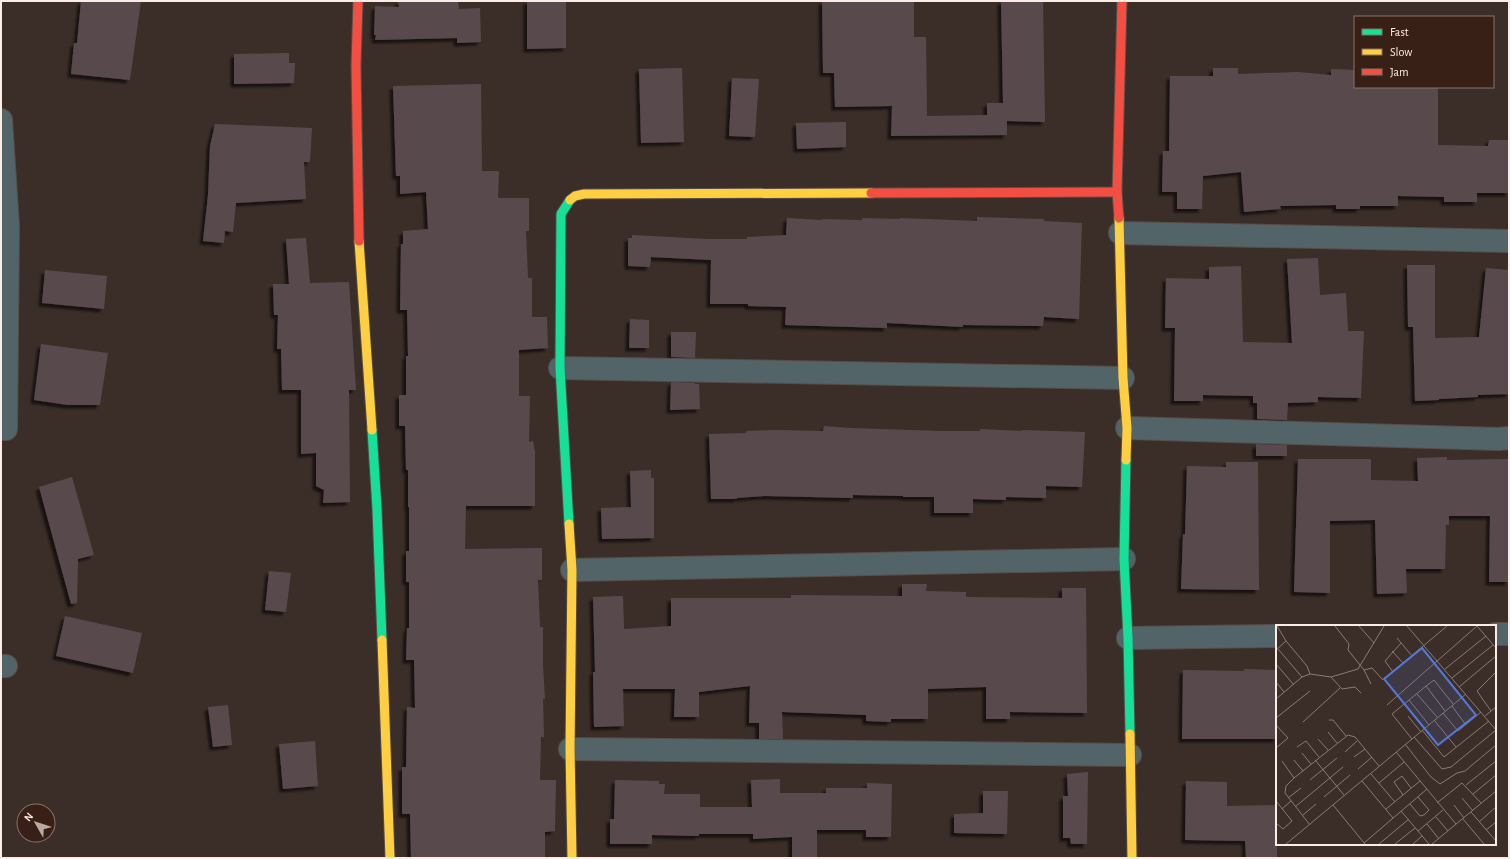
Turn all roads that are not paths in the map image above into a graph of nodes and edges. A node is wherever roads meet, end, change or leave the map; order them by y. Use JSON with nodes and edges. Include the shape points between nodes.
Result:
{"nodes":[{"id":1,"x":358,"y":1,"type":"edge"},
{"id":2,"x":1122,"y":1,"type":"edge"},
{"id":3,"x":1,"y":120,"type":"edge"},
{"id":4,"x":1117,"y":192,"type":"junction"},
{"id":5,"x":4,"y":227,"type":"edge"},
{"id":6,"x":1120,"y":232,"type":"junction"},
{"id":7,"x":1509,"y":241,"type":"edge"},
{"id":8,"x":560,"y":368,"type":"junction"},
{"id":9,"x":1123,"y":378,"type":"junction"},
{"id":10,"x":1127,"y":428,"type":"junction"},
{"id":11,"x":1,"y":429,"type":"edge"},
{"id":12,"x":1509,"y":438,"type":"edge"},
{"id":13,"x":1124,"y":559,"type":"junction"},
{"id":14,"x":572,"y":570,"type":"junction"},
{"id":15,"x":1496,"y":634,"type":"edge"},
{"id":16,"x":1509,"y":634,"type":"edge"},
{"id":17,"x":1276,"y":636,"type":"edge"},
{"id":18,"x":1128,"y":638,"type":"junction"},
{"id":19,"x":570,"y":749,"type":"junction"},
{"id":20,"x":1130,"y":755,"type":"junction"},
{"id":21,"x":390,"y":858,"type":"edge"},
{"id":22,"x":572,"y":858,"type":"edge"},
{"id":23,"x":1132,"y":858,"type":"edge"}],
"edges":[{"from":1,"to":21,"type":"street","via":[[356,65],[359,237],[377,509]]},
{"from":2,"to":4,"type":"street"},
{"from":3,"to":5,"type":"street"},
{"from":4,"to":6,"type":"street"},
{"from":4,"to":8,"type":"street","via":[[575,195],[568,201],[561,214]]},
{"from":5,"to":11,"type":"street","via":[[6,429]]},
{"from":6,"to":7,"type":"street"},
{"from":6,"to":9,"type":"street"},
{"from":8,"to":9,"type":"street"},
{"from":8,"to":14,"type":"street"},
{"from":9,"to":10,"type":"street"},
{"from":10,"to":12,"type":"street"},
{"from":10,"to":13,"type":"street"},
{"from":13,"to":14,"type":"street"},
{"from":13,"to":18,"type":"street"},
{"from":14,"to":19,"type":"street"},
{"from":15,"to":16,"type":"street"},
{"from":17,"to":18,"type":"street"},
{"from":18,"to":20,"type":"street"},
{"from":19,"to":20,"type":"street"},
{"from":19,"to":22,"type":"street"},
{"from":20,"to":23,"type":"street"}]}
